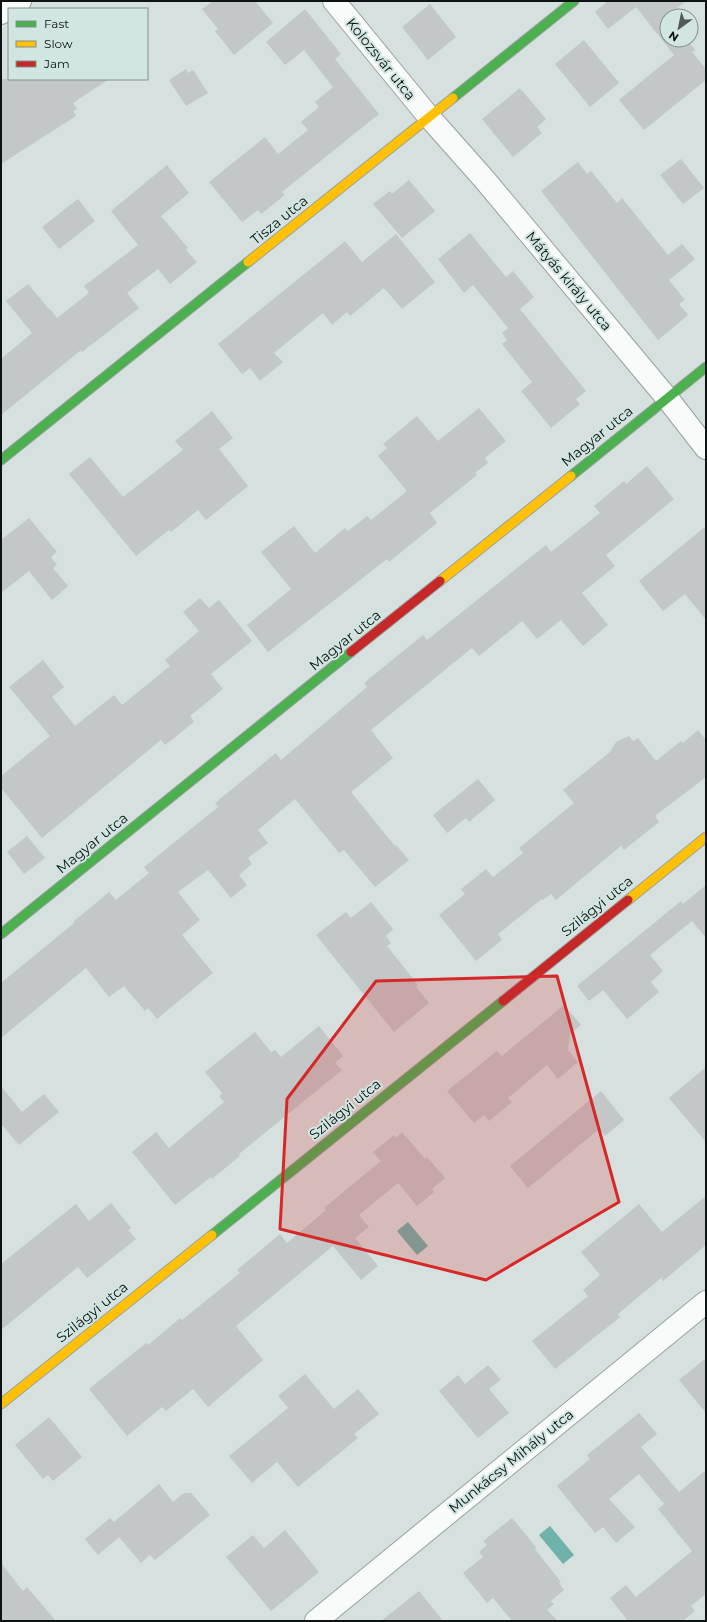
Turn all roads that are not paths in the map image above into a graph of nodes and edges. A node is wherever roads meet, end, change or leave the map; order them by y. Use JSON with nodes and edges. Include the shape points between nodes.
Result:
{"nodes":[{"id":1,"x":20,"y":1,"type":"edge"},
{"id":2,"x":334,"y":1,"type":"edge"},
{"id":3,"x":574,"y":1,"type":"edge"},
{"id":4,"x":9,"y":8,"type":"edge"},
{"id":5,"x":428,"y":117,"type":"junction"},
{"id":6,"x":706,"y":367,"type":"edge"},
{"id":7,"x":667,"y":398,"type":"junction"},
{"id":8,"x":706,"y":448,"type":"edge"},
{"id":9,"x":1,"y":460,"type":"edge"},
{"id":10,"x":706,"y":837,"type":"edge"},
{"id":11,"x":1,"y":934,"type":"edge"},
{"id":12,"x":706,"y":1302,"type":"edge"},
{"id":13,"x":1,"y":1404,"type":"edge"},
{"id":14,"x":316,"y":1621,"type":"edge"}],
"edges":[{"from":1,"to":4,"type":"street"},
{"from":2,"to":5,"type":"street","name":"Kolozsvár utca"},
{"from":3,"to":5,"type":"street","name":"Tisza utca"},
{"from":5,"to":7,"type":"street","name":"Mátyás király utca","via":[[484,179]]},
{"from":5,"to":9,"type":"street","name":"Tisza utca"},
{"from":6,"to":7,"type":"street","name":"Magyar utca"},
{"from":7,"to":8,"type":"street","name":"Mátyás király utca"},
{"from":7,"to":11,"type":"street","name":"Magyar utca"},
{"from":10,"to":13,"type":"street","name":"Szilágyi utca"},
{"from":12,"to":14,"type":"street","name":"Munkácsy Mihály utca"}]}
